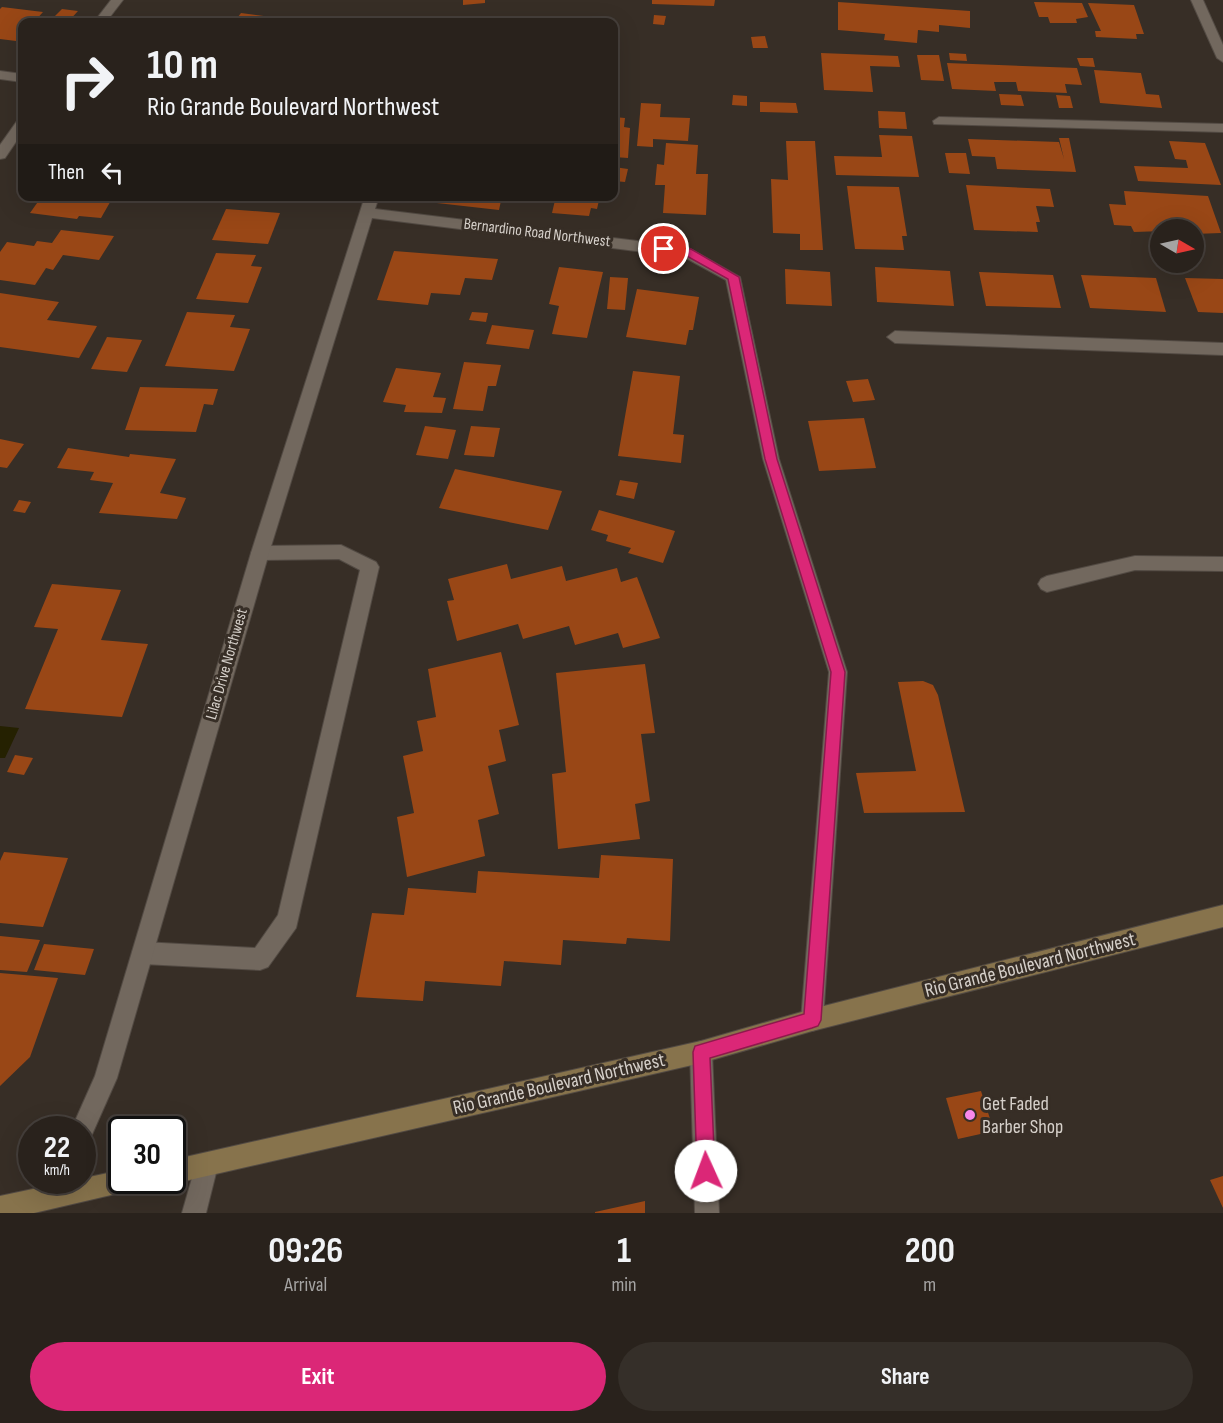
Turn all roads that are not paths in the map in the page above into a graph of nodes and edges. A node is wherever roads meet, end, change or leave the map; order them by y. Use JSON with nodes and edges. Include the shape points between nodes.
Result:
{"nodes":[{"id":1,"x":97,"y":0,"type":"edge"},
{"id":2,"x":1197,"y":0,"type":"edge"},
{"id":3,"x":115,"y":3,"type":"edge"},
{"id":4,"x":103,"y":18,"type":"edge"},
{"id":5,"x":1223,"y":58,"type":"edge"},
{"id":6,"x":0,"y":75,"type":"edge"},
{"id":7,"x":18,"y":77,"type":"edge"},
{"id":8,"x":939,"y":121,"type":"dead end"},
{"id":9,"x":1223,"y":128,"type":"edge"},
{"id":10,"x":18,"y":130,"type":"edge"},
{"id":11,"x":0,"y":155,"type":"edge"},
{"id":12,"x":370,"y":205,"type":"edge"},
{"id":13,"x":895,"y":337,"type":"dead end"},
{"id":14,"x":1223,"y":349,"type":"edge"},
{"id":15,"x":260,"y":553,"type":"junction"},
{"id":16,"x":1223,"y":564,"type":"edge"},
{"id":17,"x":1047,"y":584,"type":"dead end"},
{"id":18,"x":1223,"y":916,"type":"edge"},
{"id":19,"x":143,"y":953,"type":"junction"},
{"id":20,"x":812,"y":1020,"type":"junction"},
{"id":21,"x":701,"y":1052,"type":"junction"},
{"id":22,"x":89,"y":1116,"type":"edge"},
{"id":23,"x":206,"y":1165,"type":"junction"},
{"id":24,"x":186,"y":1169,"type":"edge"},
{"id":25,"x":41,"y":1194,"type":"edge"},
{"id":26,"x":0,"y":1208,"type":"edge"},
{"id":27,"x":194,"y":1213,"type":"edge"},
{"id":28,"x":707,"y":1213,"type":"edge"}],
"edges":[{"from":1,"to":3,"type":"street"},
{"from":2,"to":5,"type":"street"},
{"from":3,"to":4,"type":"street"},
{"from":6,"to":7,"type":"street"},
{"from":8,"to":9,"type":"street"},
{"from":10,"to":11,"type":"street"},
{"from":12,"to":15,"type":"street","name":"Lilac Drive Northwest"},
{"from":12,"to":20,"type":"street","name":"Bernardino Road Northwest","via":[[687,252],[734,277],[771,459],[838,672]]},
{"from":13,"to":14,"type":"street"},
{"from":15,"to":19,"type":"street","name":"Lilac Drive Northwest"},
{"from":15,"to":19,"type":"street","via":[[341,552],[370,567],[288,921],[260,959]]},
{"from":16,"to":17,"type":"street","via":[[1136,563]]},
{"from":18,"to":20,"type":"main road","name":"Rio Grande Boulevard Northwest"},
{"from":19,"to":22,"type":"street","name":"Lilac Drive Northwest","via":[[106,1078]]},
{"from":20,"to":21,"type":"main road","name":"Rio Grande Boulevard Northwest"},
{"from":21,"to":23,"type":"main road","name":"Rio Grande Boulevard Northwest"},
{"from":21,"to":28,"type":"street"},
{"from":23,"to":24,"type":"main road","name":"Rio Grande Boulevard Northwest"},
{"from":23,"to":27,"type":"street"},
{"from":25,"to":26,"type":"main road"}]}
